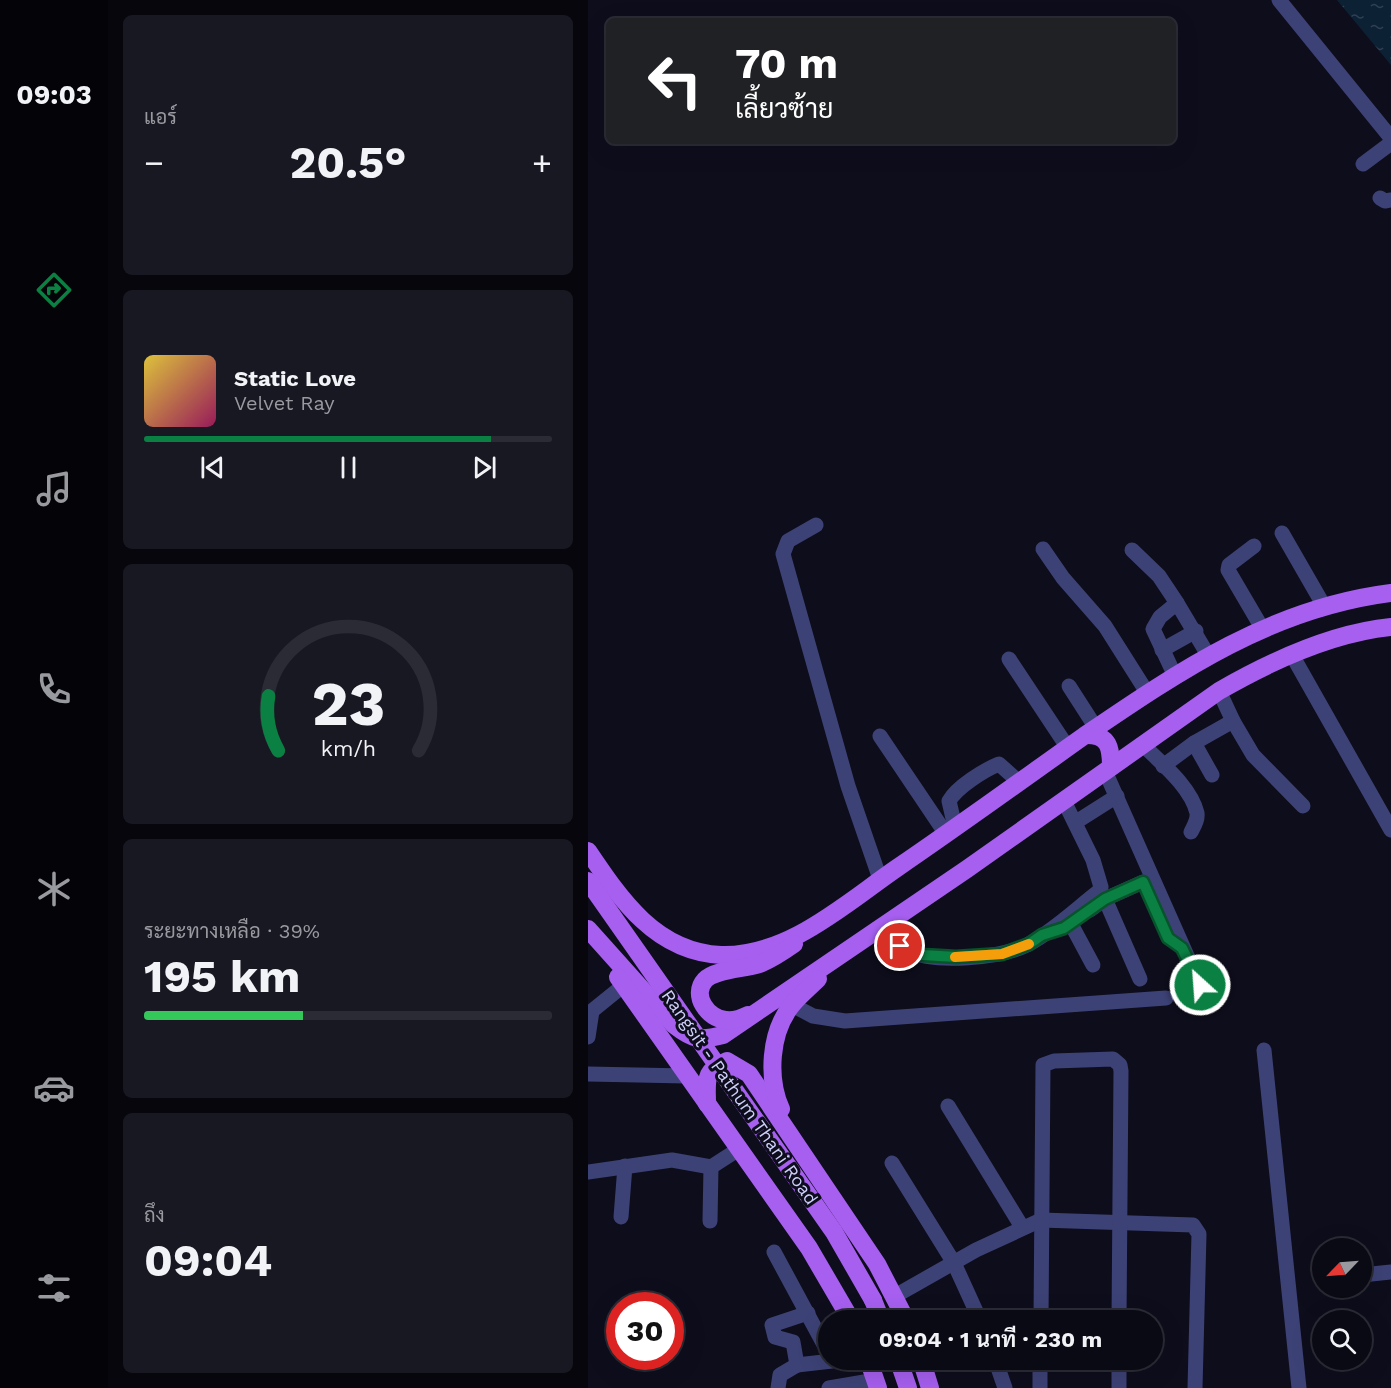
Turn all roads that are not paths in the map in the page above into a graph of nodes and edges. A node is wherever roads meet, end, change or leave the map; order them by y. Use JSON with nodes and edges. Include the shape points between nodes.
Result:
{"nodes":[{"id":1,"x":1279,"y":0,"type":"edge"},
{"id":2,"x":1391,"y":138,"type":"edge"},
{"id":3,"x":1391,"y":143,"type":"edge"},
{"id":4,"x":1363,"y":164,"type":"dead end"},
{"id":5,"x":816,"y":525,"type":"dead end"},
{"id":6,"x":1282,"y":533,"type":"dead end"},
{"id":7,"x":1254,"y":546,"type":"dead end"},
{"id":8,"x":1043,"y":549,"type":"dead end"},
{"id":9,"x":1132,"y":550,"type":"dead end"},
{"id":10,"x":1391,"y":592,"type":"edge"},
{"id":11,"x":1177,"y":603,"type":"junction"},
{"id":12,"x":1324,"y":606,"type":"junction"},
{"id":13,"x":1391,"y":627,"type":"edge"},
{"id":14,"x":1262,"y":628,"type":"junction"},
{"id":15,"x":1196,"y":631,"type":"junction"},
{"id":16,"x":1162,"y":651,"type":"junction"},
{"id":17,"x":1292,"y":655,"type":"junction"},
{"id":18,"x":1208,"y":656,"type":"junction"},
{"id":19,"x":1009,"y":659,"type":"dead end"},
{"id":20,"x":1176,"y":676,"type":"junction"},
{"id":21,"x":1069,"y":687,"type":"dead end"},
{"id":22,"x":1220,"y":691,"type":"junction"},
{"id":23,"x":1148,"y":694,"type":"junction"},
{"id":24,"x":1233,"y":721,"type":"junction"},
{"id":25,"x":1091,"y":732,"type":"junction"},
{"id":26,"x":880,"y":736,"type":"dead end"},
{"id":27,"x":1194,"y":743,"type":"junction"},
{"id":28,"x":1143,"y":745,"type":"junction"},
{"id":29,"x":1068,"y":748,"type":"junction"},
{"id":30,"x":1163,"y":766,"type":"junction"},
{"id":31,"x":1108,"y":769,"type":"junction"},
{"id":32,"x":1212,"y":775,"type":"dead end"},
{"id":33,"x":1019,"y":782,"type":"junction"},
{"id":34,"x":1116,"y":796,"type":"junction"},
{"id":35,"x":1064,"y":801,"type":"junction"},
{"id":36,"x":1303,"y":806,"type":"dead end"},
{"id":37,"x":1076,"y":822,"type":"junction"},
{"id":38,"x":1391,"y":830,"type":"edge"},
{"id":39,"x":951,"y":831,"type":"junction"},
{"id":40,"x":1191,"y":832,"type":"dead end"},
{"id":41,"x":1140,"y":850,"type":"junction"},
{"id":42,"x":588,"y":851,"type":"edge"},
{"id":43,"x":880,"y":879,"type":"junction"},
{"id":44,"x":588,"y":881,"type":"edge"},
{"id":45,"x":1143,"y":882,"type":"junction"},
{"id":46,"x":1105,"y":899,"type":"junction"},
{"id":47,"x":848,"y":905,"type":"junction"},
{"id":48,"x":1071,"y":924,"type":"junction"},
{"id":49,"x":588,"y":929,"type":"edge"},
{"id":50,"x":877,"y":931,"type":"junction"},
{"id":51,"x":588,"y":935,"type":"edge"},
{"id":52,"x":1042,"y":935,"type":"junction"},
{"id":53,"x":1182,"y":948,"type":"junction"},
{"id":54,"x":1093,"y":965,"type":"dead end"},
{"id":55,"x":1140,"y":979,"type":"dead end"},
{"id":56,"x":624,"y":985,"type":"junction"},
{"id":57,"x":1200,"y":985,"type":"dead end"},
{"id":58,"x":1166,"y":998,"type":"dead end"},
{"id":59,"x":786,"y":1000,"type":"junction"},
{"id":60,"x":590,"y":1012,"type":"edge"},
{"id":61,"x":588,"y":1036,"type":"edge"},
{"id":62,"x":1264,"y":1050,"type":"dead end"},
{"id":63,"x":588,"y":1074,"type":"edge"},
{"id":64,"x":687,"y":1076,"type":"junction"},
{"id":65,"x":708,"y":1104,"type":"junction"},
{"id":66,"x":948,"y":1106,"type":"dead end"},
{"id":67,"x":795,"y":1139,"type":"junction"},
{"id":68,"x":739,"y":1149,"type":"junction"},
{"id":69,"x":892,"y":1163,"type":"dead end"},
{"id":70,"x":625,"y":1166,"type":"junction"},
{"id":71,"x":711,"y":1167,"type":"junction"},
{"id":72,"x":588,"y":1172,"type":"edge"},
{"id":73,"x":621,"y":1217,"type":"dead end"},
{"id":74,"x":1041,"y":1220,"type":"junction"},
{"id":75,"x":710,"y":1221,"type":"dead end"},
{"id":76,"x":1119,"y":1224,"type":"junction"},
{"id":77,"x":1022,"y":1227,"type":"junction"},
{"id":78,"x":774,"y":1252,"type":"dead end"},
{"id":79,"x":954,"y":1263,"type":"junction"},
{"id":80,"x":1391,"y":1272,"type":"edge"},
{"id":81,"x":1372,"y":1274,"type":"edge"},
{"id":82,"x":895,"y":1296,"type":"junction"},
{"id":83,"x":845,"y":1310,"type":"edge"},
{"id":84,"x":877,"y":1310,"type":"edge"},
{"id":85,"x":901,"y":1310,"type":"edge"},
{"id":86,"x":975,"y":1310,"type":"edge"},
{"id":87,"x":1041,"y":1310,"type":"edge"},
{"id":88,"x":1119,"y":1310,"type":"edge"},
{"id":89,"x":808,"y":1313,"type":"junction"},
{"id":90,"x":818,"y":1331,"type":"edge"},
{"id":91,"x":818,"y":1338,"type":"edge"},
{"id":92,"x":793,"y":1342,"type":"junction"},
{"id":93,"x":818,"y":1360,"type":"edge"},
{"id":94,"x":797,"y":1365,"type":"junction"},
{"id":95,"x":833,"y":1370,"type":"edge"},
{"id":96,"x":902,"y":1370,"type":"edge"},
{"id":97,"x":924,"y":1370,"type":"edge"},
{"id":98,"x":999,"y":1370,"type":"edge"},
{"id":99,"x":1040,"y":1370,"type":"edge"},
{"id":100,"x":1119,"y":1370,"type":"edge"},
{"id":101,"x":877,"y":1384,"type":"edge"},
{"id":102,"x":778,"y":1388,"type":"edge"},
{"id":103,"x":838,"y":1388,"type":"edge"},
{"id":104,"x":908,"y":1388,"type":"edge"},
{"id":105,"x":930,"y":1388,"type":"edge"},
{"id":106,"x":1005,"y":1388,"type":"edge"},
{"id":107,"x":1040,"y":1388,"type":"edge"},
{"id":108,"x":1119,"y":1388,"type":"edge"},
{"id":109,"x":1195,"y":1388,"type":"edge"},
{"id":110,"x":1299,"y":1388,"type":"edge"}],
"edges":[{"from":1,"to":2,"type":"street"},
{"from":3,"to":4,"type":"street"},
{"from":5,"to":43,"type":"street","via":[[788,541],[783,554],[848,786]]},
{"from":6,"to":12,"type":"street"},
{"from":7,"to":14,"type":"street","via":[[1228,570]]},
{"from":8,"to":23,"type":"street","via":[[1105,627]]},
{"from":9,"to":11,"type":"street","via":[[1159,576]]},
{"from":10,"to":12,"type":"main road"},
{"from":11,"to":15,"type":"street"},
{"from":11,"to":16,"type":"street","via":[[1154,624]]},
{"from":12,"to":14,"type":"main road"},
{"from":13,"to":17,"type":"main road","via":[[1310,646]]},
{"from":14,"to":18,"type":"main road"},
{"from":15,"to":16,"type":"street"},
{"from":15,"to":18,"type":"street"},
{"from":16,"to":20,"type":"street"},
{"from":17,"to":22,"type":"main road"},
{"from":17,"to":38,"type":"street"},
{"from":18,"to":20,"type":"main road"},
{"from":19,"to":29,"type":"street"},
{"from":20,"to":23,"type":"main road"},
{"from":21,"to":25,"type":"street"},
{"from":22,"to":24,"type":"street"},
{"from":22,"to":28,"type":"main road"},
{"from":23,"to":25,"type":"main road"},
{"from":24,"to":27,"type":"street"},
{"from":24,"to":36,"type":"street","via":[[1253,754]]},
{"from":25,"to":29,"type":"main road"},
{"from":25,"to":31,"type":"main road","via":[[1105,739],[1111,752]]},
{"from":26,"to":39,"type":"street"},
{"from":27,"to":30,"type":"street"},
{"from":27,"to":32,"type":"street"},
{"from":28,"to":30,"type":"street"},
{"from":28,"to":31,"type":"main road"},
{"from":29,"to":33,"type":"main road"},
{"from":30,"to":40,"type":"street","via":[[1182,786],[1197,813]]},
{"from":31,"to":34,"type":"street"},
{"from":31,"to":35,"type":"main road"},
{"from":33,"to":39,"type":"main road"},
{"from":33,"to":39,"type":"street","via":[[999,764],[986,771],[949,801]]},
{"from":34,"to":37,"type":"street"},
{"from":34,"to":41,"type":"street"},
{"from":35,"to":37,"type":"street"},
{"from":35,"to":50,"type":"main road"},
{"from":37,"to":52,"type":"street","via":[[1101,887]]},
{"from":39,"to":43,"type":"main road"},
{"from":41,"to":45,"type":"street","via":[[1136,864]]},
{"from":41,"to":53,"type":"street"},
{"from":42,"to":47,"type":"main road","via":[[634,914],[660,937],[721,955],[752,951],[790,938]]},
{"from":43,"to":47,"type":"main road"},
{"from":44,"to":84,"type":"main road","name":"Rangsit - Pathum Thani Road","bridge":true,"via":[[834,1232]]},
{"from":45,"to":46,"type":"street"},
{"from":45,"to":53,"type":"street","via":[[1168,938]]},
{"from":46,"to":48,"type":"street"},
{"from":46,"to":55,"type":"street"},
{"from":47,"to":59,"type":"main road","via":[[769,959],[706,978],[701,986],[700,999],[706,1011],[726,1020],[740,1019]]},
{"from":48,"to":52,"type":"street"},
{"from":48,"to":54,"type":"street"},
{"from":49,"to":59,"type":"main road","via":[[686,1034],[703,1040],[723,1035]]},
{"from":50,"to":52,"type":"street","via":[[909,952],[956,957],[1002,954]]},
{"from":50,"to":59,"type":"main road","via":[[844,952]]},
{"from":51,"to":56,"type":"main road","name":"Rangsit - Pathum Thani Road"},
{"from":53,"to":57,"type":"street"},
{"from":56,"to":60,"type":"street"},
{"from":56,"to":64,"type":"main road","name":"Rangsit - Pathum Thani Road"},
{"from":58,"to":59,"type":"street","via":[[845,1021],[813,1016]]},
{"from":59,"to":67,"type":"main road","via":[[774,1044],[773,1087]]},
{"from":60,"to":61,"type":"street"},
{"from":62,"to":110,"type":"street"},
{"from":63,"to":64,"type":"street"},
{"from":64,"to":65,"type":"main road","name":"Rangsit - Pathum Thani Road"},
{"from":65,"to":67,"type":"main road","via":[[706,1077],[714,1066],[727,1061],[749,1074]]},
{"from":65,"to":68,"type":"main road","name":"Rangsit - Pathum Thani Road"},
{"from":66,"to":77,"type":"street"},
{"from":67,"to":82,"type":"main road"},
{"from":68,"to":71,"type":"street"},
{"from":68,"to":83,"type":"main road","name":"Rangsit - Pathum Thani Road","via":[[809,1248]]},
{"from":69,"to":79,"type":"street"},
{"from":70,"to":71,"type":"street","via":[[672,1160]]},
{"from":70,"to":72,"type":"street"},
{"from":70,"to":73,"type":"street"},
{"from":71,"to":75,"type":"street"},
{"from":74,"to":76,"type":"street"},
{"from":74,"to":76,"type":"street","via":[[1043,1065],[1054,1061],[1113,1059],[1121,1071]]},
{"from":74,"to":77,"type":"street"},
{"from":74,"to":87,"type":"street"},
{"from":76,"to":88,"type":"street"},
{"from":76,"to":109,"type":"street","via":[[1193,1224],[1199,1230]]},
{"from":77,"to":79,"type":"street"},
{"from":78,"to":89,"type":"street"},
{"from":79,"to":82,"type":"street"},
{"from":79,"to":86,"type":"street"},
{"from":80,"to":81,"type":"street"},
{"from":82,"to":85,"type":"main road"},
{"from":89,"to":90,"type":"street"},
{"from":89,"to":92,"type":"street","via":[[772,1325],[775,1337]]},
{"from":91,"to":92,"type":"street"},
{"from":92,"to":94,"type":"street"},
{"from":93,"to":94,"type":"street"},
{"from":94,"to":102,"type":"street","via":[[780,1375]]},
{"from":95,"to":103,"type":"street"},
{"from":96,"to":104,"type":"main road"},
{"from":97,"to":105,"type":"main road"},
{"from":98,"to":106,"type":"street"},
{"from":99,"to":107,"type":"street"},
{"from":100,"to":108,"type":"street"},
{"from":101,"to":103,"type":"street"}]}
